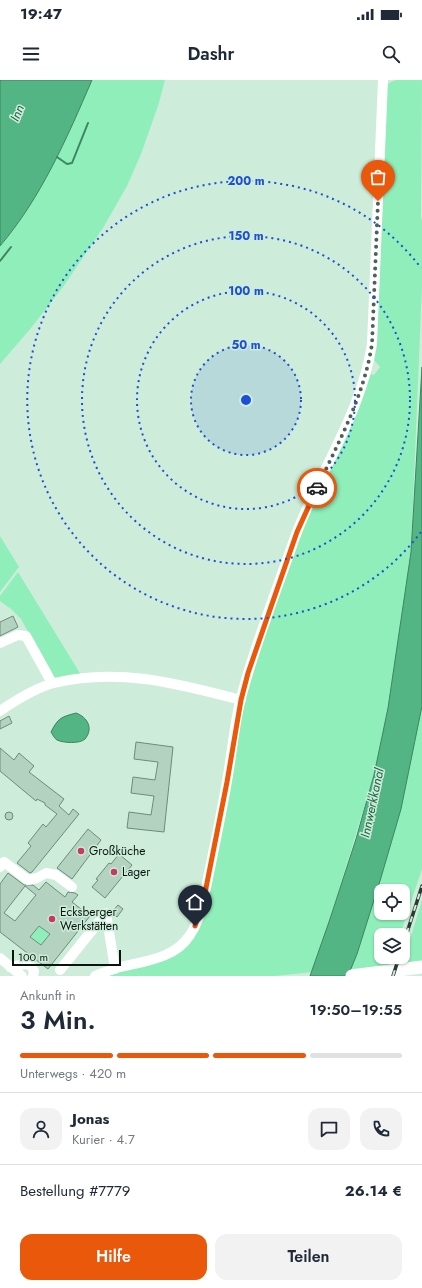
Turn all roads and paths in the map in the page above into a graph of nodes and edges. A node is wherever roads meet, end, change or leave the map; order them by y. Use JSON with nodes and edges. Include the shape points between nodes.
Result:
{"nodes":[{"id":1,"x":383,"y":80,"type":"edge"},
{"id":2,"x":0,"y":644,"type":"edge"},
{"id":3,"x":52,"y":683,"type":"junction"},
{"id":4,"x":241,"y":700,"type":"junction"},
{"id":5,"x":0,"y":712,"type":"edge"},
{"id":6,"x":0,"y":867,"type":"edge"},
{"id":7,"x":72,"y":887,"type":"dead end"},
{"id":8,"x":0,"y":958,"type":"edge"},
{"id":9,"x":10,"y":967,"type":"junction"},
{"id":10,"x":422,"y":967,"type":"edge"},
{"id":11,"x":115,"y":969,"type":"junction"},
{"id":12,"x":60,"y":970,"type":"dead end"},
{"id":13,"x":22,"y":976,"type":"edge"},
{"id":14,"x":33,"y":976,"type":"edge"},
{"id":15,"x":95,"y":976,"type":"edge"},
{"id":16,"x":352,"y":976,"type":"edge"}],
"edges":[{"from":1,"to":4,"type":"street","via":[[372,344],[369,364],[348,423],[297,532]]},
{"from":2,"to":3,"type":"street","via":[[18,635],[26,636]]},
{"from":3,"to":4,"type":"street","via":[[108,677],[148,678]]},
{"from":3,"to":5,"type":"street","via":[[23,696]]},
{"from":4,"to":11,"type":"street","via":[[203,903],[195,926],[186,941],[165,955]]},
{"from":6,"to":7,"type":"street","via":[[4,862],[28,880],[46,873],[56,875]]},
{"from":8,"to":9,"type":"street"},
{"from":9,"to":13,"type":"street"},
{"from":9,"to":14,"type":"street","via":[[30,965],[34,971]]},
{"from":10,"to":16,"type":"main road"},
{"from":11,"to":12,"type":"street","via":[[106,913]]},
{"from":11,"to":15,"type":"street"}]}
